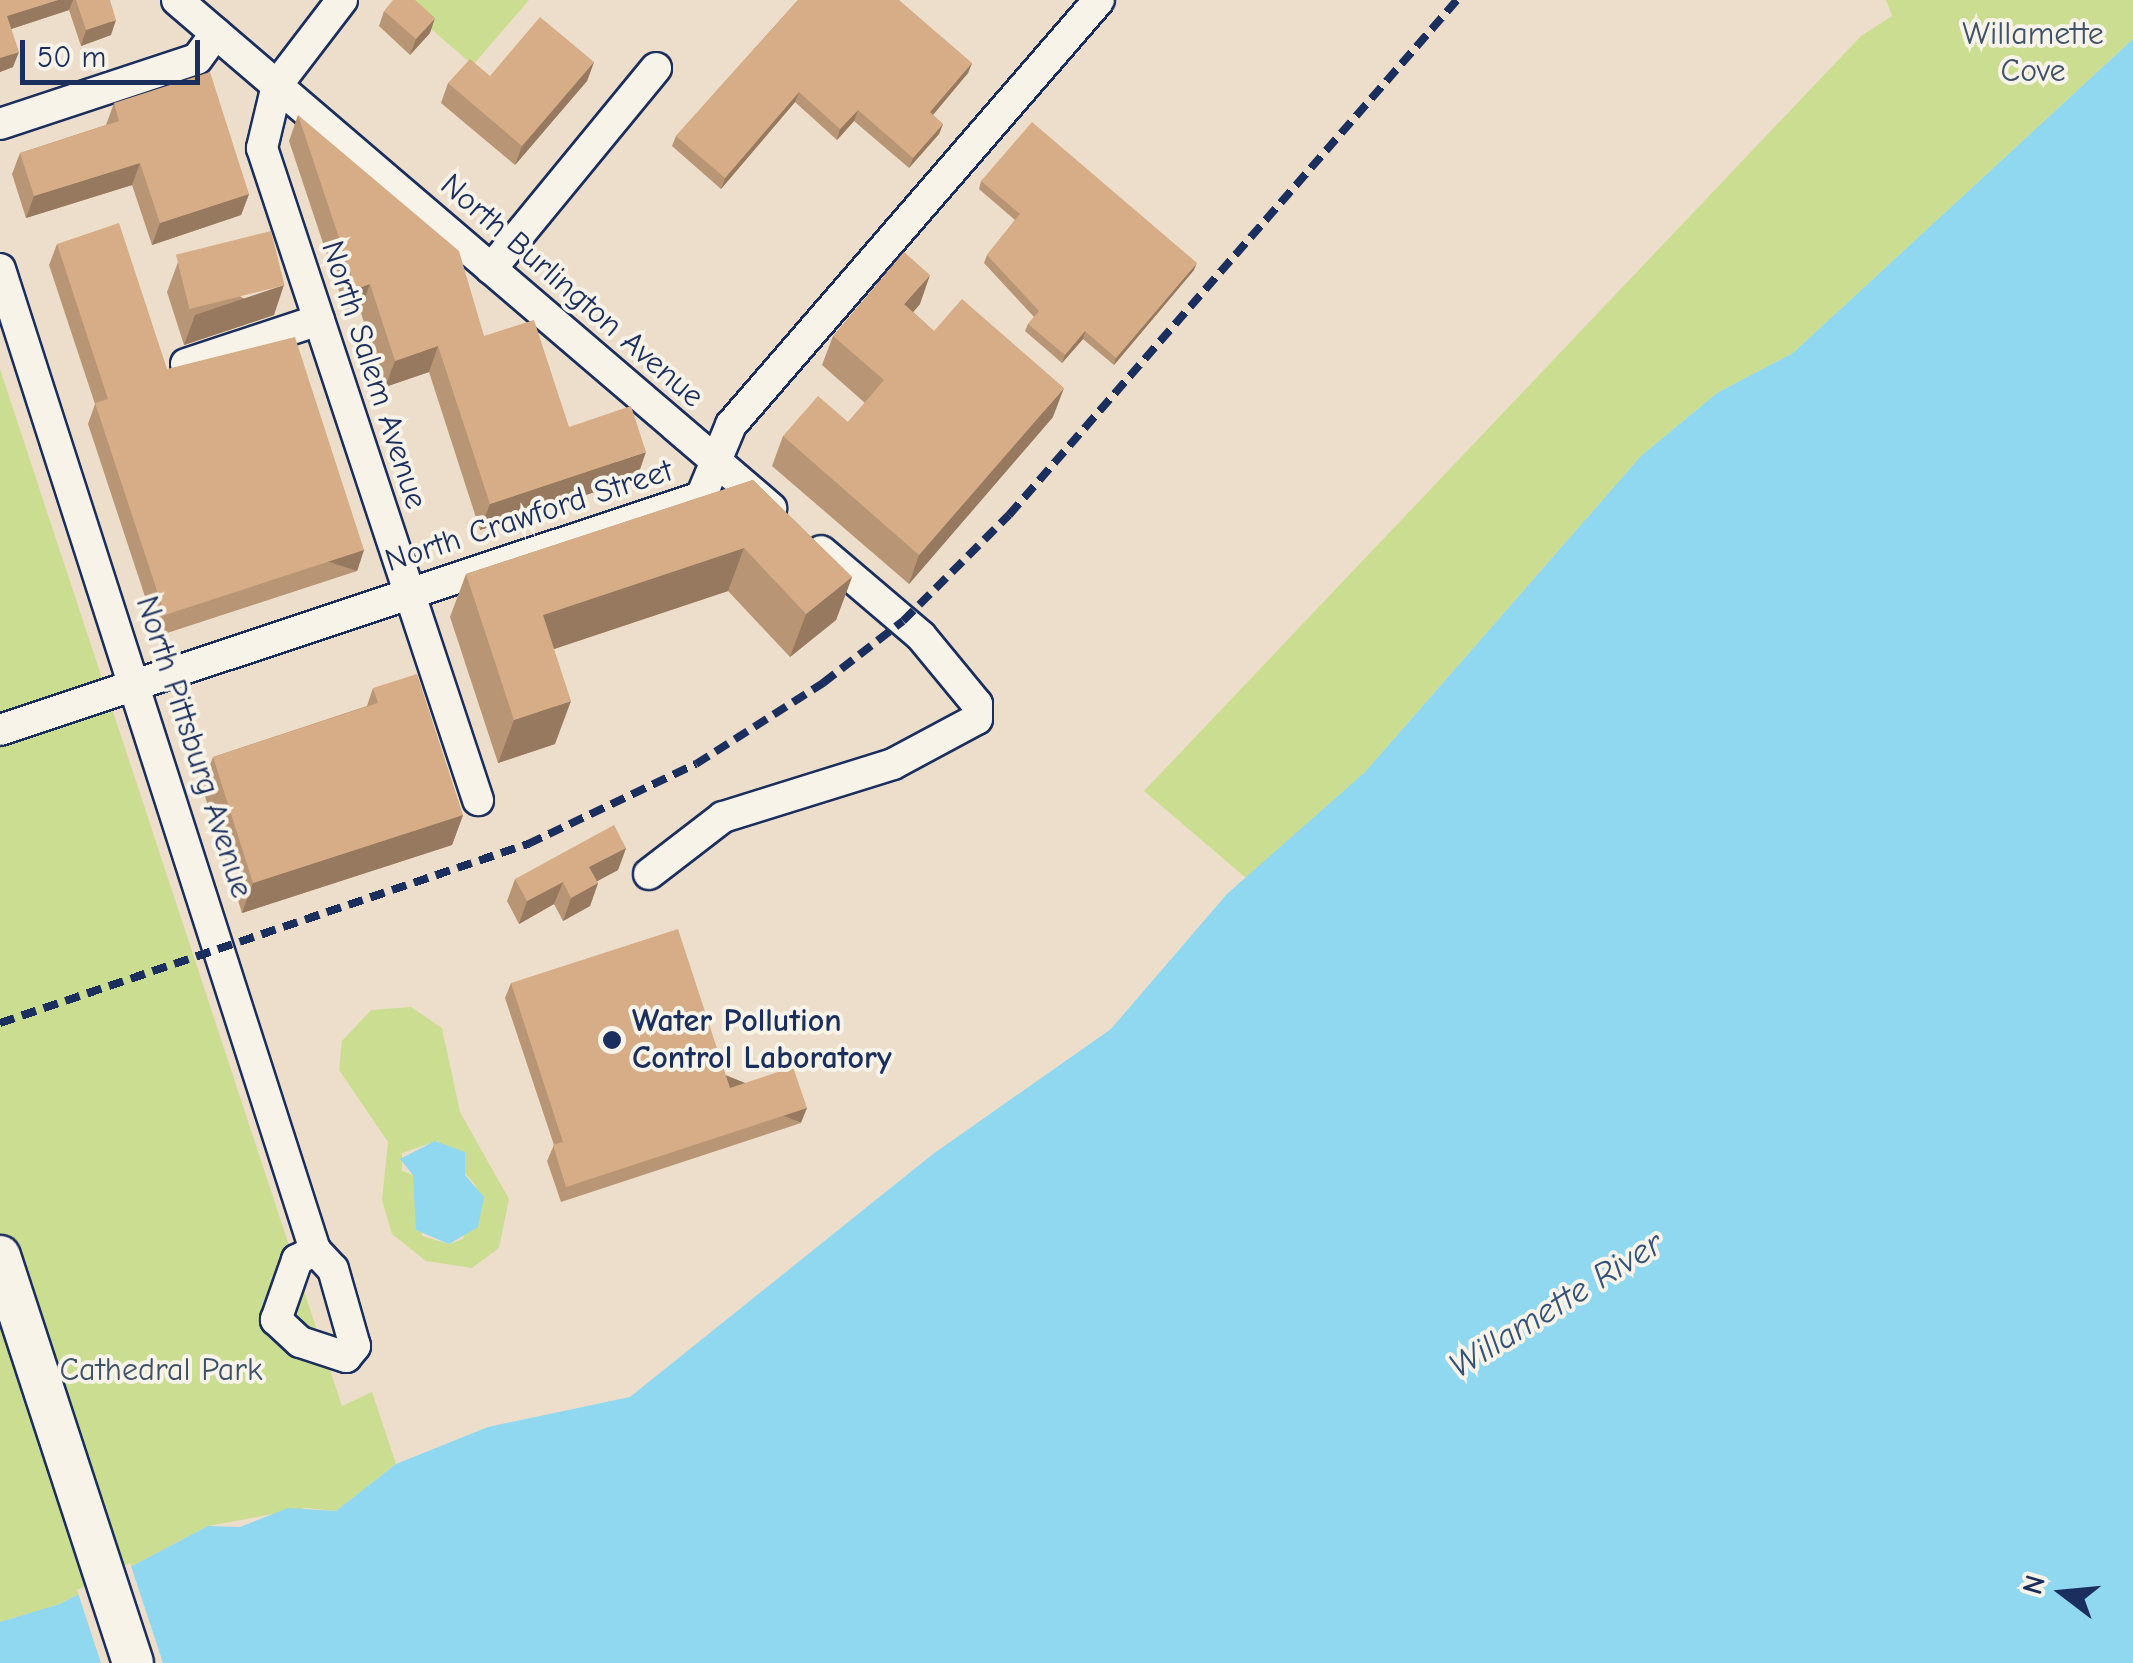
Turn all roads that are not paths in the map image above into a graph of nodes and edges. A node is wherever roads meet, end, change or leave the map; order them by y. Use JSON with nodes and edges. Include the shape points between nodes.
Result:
{"nodes":[{"id":1,"x":177,"y":0,"type":"edge"},
{"id":2,"x":342,"y":0,"type":"edge"},
{"id":3,"x":1085,"y":5,"type":"edge"},
{"id":4,"x":216,"y":34,"type":"junction"},
{"id":5,"x":656,"y":68,"type":"dead end"},
{"id":6,"x":276,"y":85,"type":"junction"},
{"id":7,"x":0,"y":124,"type":"edge"},
{"id":8,"x":0,"y":269,"type":"edge"},
{"id":9,"x":491,"y":269,"type":"junction"},
{"id":10,"x":319,"y":320,"type":"junction"},
{"id":11,"x":186,"y":364,"type":"edge"},
{"id":12,"x":716,"y":461,"type":"junction"},
{"id":13,"x":408,"y":592,"type":"junction"},
{"id":14,"x":137,"y":684,"type":"junction"},
{"id":15,"x":0,"y":730,"type":"edge"},
{"id":16,"x":478,"y":800,"type":"dead end"},
{"id":17,"x":649,"y":874,"type":"dead end"},
{"id":18,"x":315,"y":1250,"type":"dead end"},
{"id":19,"x":0,"y":1256,"type":"edge"},
{"id":20,"x":133,"y":1663,"type":"edge"}],
"edges":[{"from":1,"to":4,"type":"street","name":"North Burlington Avenue"},
{"from":2,"to":6,"type":"street"},
{"from":3,"to":12,"type":"street","name":"North Crawford Street","via":[[731,425]]},
{"from":4,"to":6,"type":"street","name":"North Burlington Avenue"},
{"from":4,"to":7,"type":"street","via":[[197,59]]},
{"from":5,"to":9,"type":"street"},
{"from":6,"to":9,"type":"street","name":"North Burlington Avenue"},
{"from":6,"to":10,"type":"street","name":"North Salem Avenue","via":[[262,148]]},
{"from":8,"to":14,"type":"street","name":"North Pittsburg Avenue"},
{"from":9,"to":12,"type":"street","name":"North Burlington Avenue"},
{"from":10,"to":11,"type":"street"},
{"from":10,"to":13,"type":"street","name":"North Salem Avenue"},
{"from":12,"to":13,"type":"street","name":"North Crawford Street","via":[[701,497]]},
{"from":12,"to":17,"type":"street","name":"North Burlington Avenue","via":[[920,636],[978,704],[973,726],[893,764],[723,818]]},
{"from":13,"to":14,"type":"street","name":"North Crawford Street"},
{"from":13,"to":16,"type":"street","name":"North Salem Avenue"},
{"from":14,"to":15,"type":"street","name":"North Crawford Street"},
{"from":14,"to":18,"type":"street","name":"North Pittsburg Avenue"},
{"from":19,"to":20,"type":"main road"}]}
